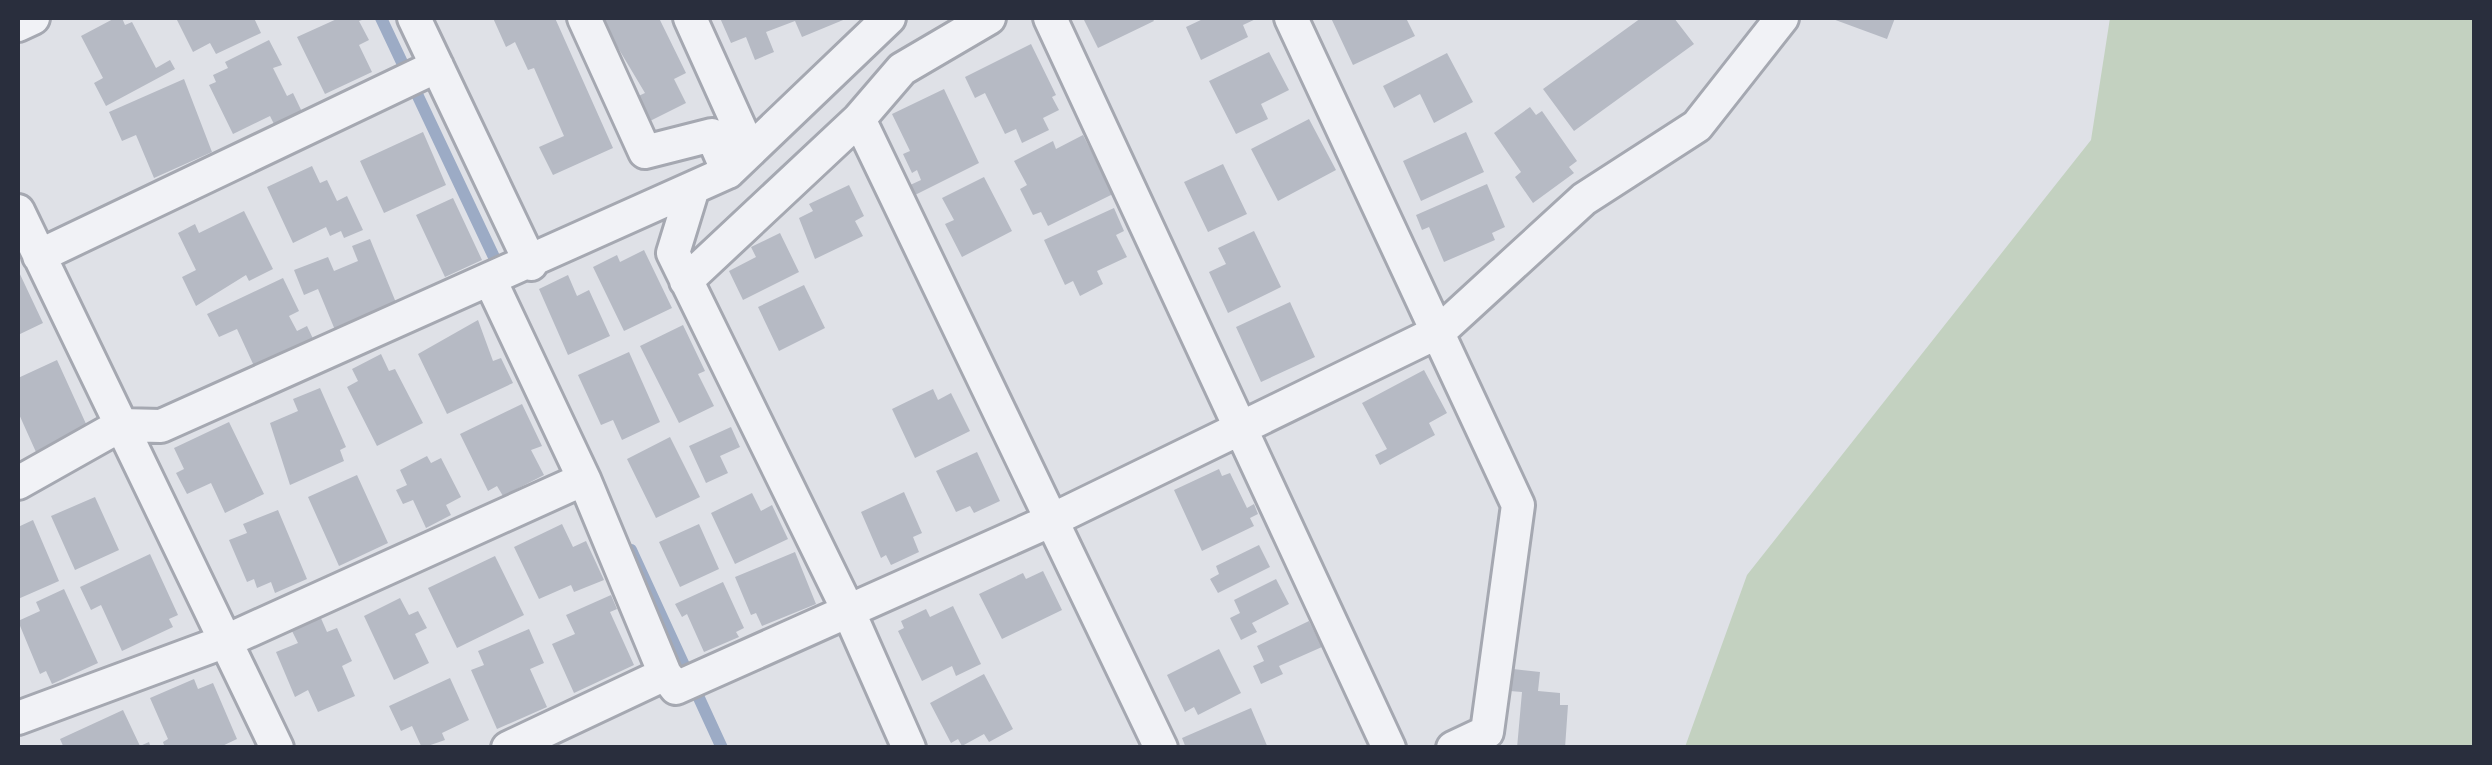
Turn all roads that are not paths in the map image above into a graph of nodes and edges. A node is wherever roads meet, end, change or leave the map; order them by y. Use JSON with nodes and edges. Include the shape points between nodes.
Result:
{"nodes":[{"id":1,"x":33,"y":18,"type":"edge"},
{"id":2,"x":414,"y":18,"type":"edge"},
{"id":3,"x":584,"y":18,"type":"edge"},
{"id":4,"x":690,"y":18,"type":"edge"},
{"id":5,"x":889,"y":18,"type":"edge"},
{"id":6,"x":990,"y":18,"type":"edge"},
{"id":7,"x":1050,"y":18,"type":"edge"},
{"id":8,"x":1292,"y":18,"type":"edge"},
{"id":9,"x":1782,"y":18,"type":"edge"},
{"id":10,"x":18,"y":25,"type":"edge"},
{"id":11,"x":437,"y":66,"type":"junction"},
{"id":12,"x":860,"y":119,"type":"junction"},
{"id":13,"x":739,"y":162,"type":"junction"},
{"id":14,"x":693,"y":188,"type":"junction"},
{"id":15,"x":18,"y":210,"type":"edge"},
{"id":16,"x":39,"y":256,"type":"junction"},
{"id":17,"x":531,"y":264,"type":"junction"},
{"id":18,"x":686,"y":281,"type":"junction"},
{"id":19,"x":492,"y":282,"type":"junction"},
{"id":20,"x":1440,"y":331,"type":"junction"},
{"id":21,"x":121,"y":425,"type":"junction"},
{"id":22,"x":1244,"y":428,"type":"junction"},
{"id":23,"x":584,"y":479,"type":"junction"},
{"id":24,"x":18,"y":484,"type":"edge"},
{"id":25,"x":1052,"y":520,"type":"junction"},
{"id":26,"x":848,"y":610,"type":"junction"},
{"id":27,"x":226,"y":641,"type":"junction"},
{"id":28,"x":665,"y":674,"type":"junction"},
{"id":29,"x":18,"y":718,"type":"edge"},
{"id":30,"x":277,"y":748,"type":"edge"},
{"id":31,"x":508,"y":748,"type":"edge"},
{"id":32,"x":909,"y":748,"type":"edge"},
{"id":33,"x":1161,"y":748,"type":"edge"},
{"id":34,"x":1390,"y":748,"type":"edge"},
{"id":35,"x":1453,"y":748,"type":"edge"}],
"edges":[{"from":1,"to":10,"type":"street"},
{"from":2,"to":11,"type":"street"},
{"from":3,"to":13,"type":"street","via":[[644,152],[712,135]]},
{"from":4,"to":13,"type":"street"},
{"from":5,"to":13,"type":"street"},
{"from":6,"to":12,"type":"street","via":[[902,68]]},
{"from":7,"to":22,"type":"street"},
{"from":8,"to":20,"type":"street"},
{"from":9,"to":20,"type":"street","via":[[1697,126],[1584,199]]},
{"from":11,"to":16,"type":"street"},
{"from":11,"to":17,"type":"street"},
{"from":12,"to":18,"type":"street"},
{"from":12,"to":25,"type":"street"},
{"from":13,"to":14,"type":"street"},
{"from":14,"to":17,"type":"street"},
{"from":14,"to":18,"type":"street","via":[[672,253]]},
{"from":15,"to":16,"type":"street"},
{"from":16,"to":21,"type":"street"},
{"from":17,"to":19,"type":"street"},
{"from":18,"to":26,"type":"street"},
{"from":19,"to":21,"type":"street","via":[[161,426]]},
{"from":19,"to":23,"type":"street"},
{"from":20,"to":22,"type":"street"},
{"from":20,"to":35,"type":"street","via":[[1518,504],[1487,732]]},
{"from":21,"to":24,"type":"street"},
{"from":21,"to":27,"type":"street"},
{"from":22,"to":25,"type":"street"},
{"from":22,"to":34,"type":"street"},
{"from":23,"to":27,"type":"street"},
{"from":23,"to":28,"type":"street"},
{"from":25,"to":26,"type":"street"},
{"from":25,"to":33,"type":"street"},
{"from":26,"to":28,"type":"street","via":[[676,688]]},
{"from":26,"to":32,"type":"street"},
{"from":27,"to":29,"type":"street"},
{"from":27,"to":30,"type":"street"},
{"from":28,"to":31,"type":"street"}]}
